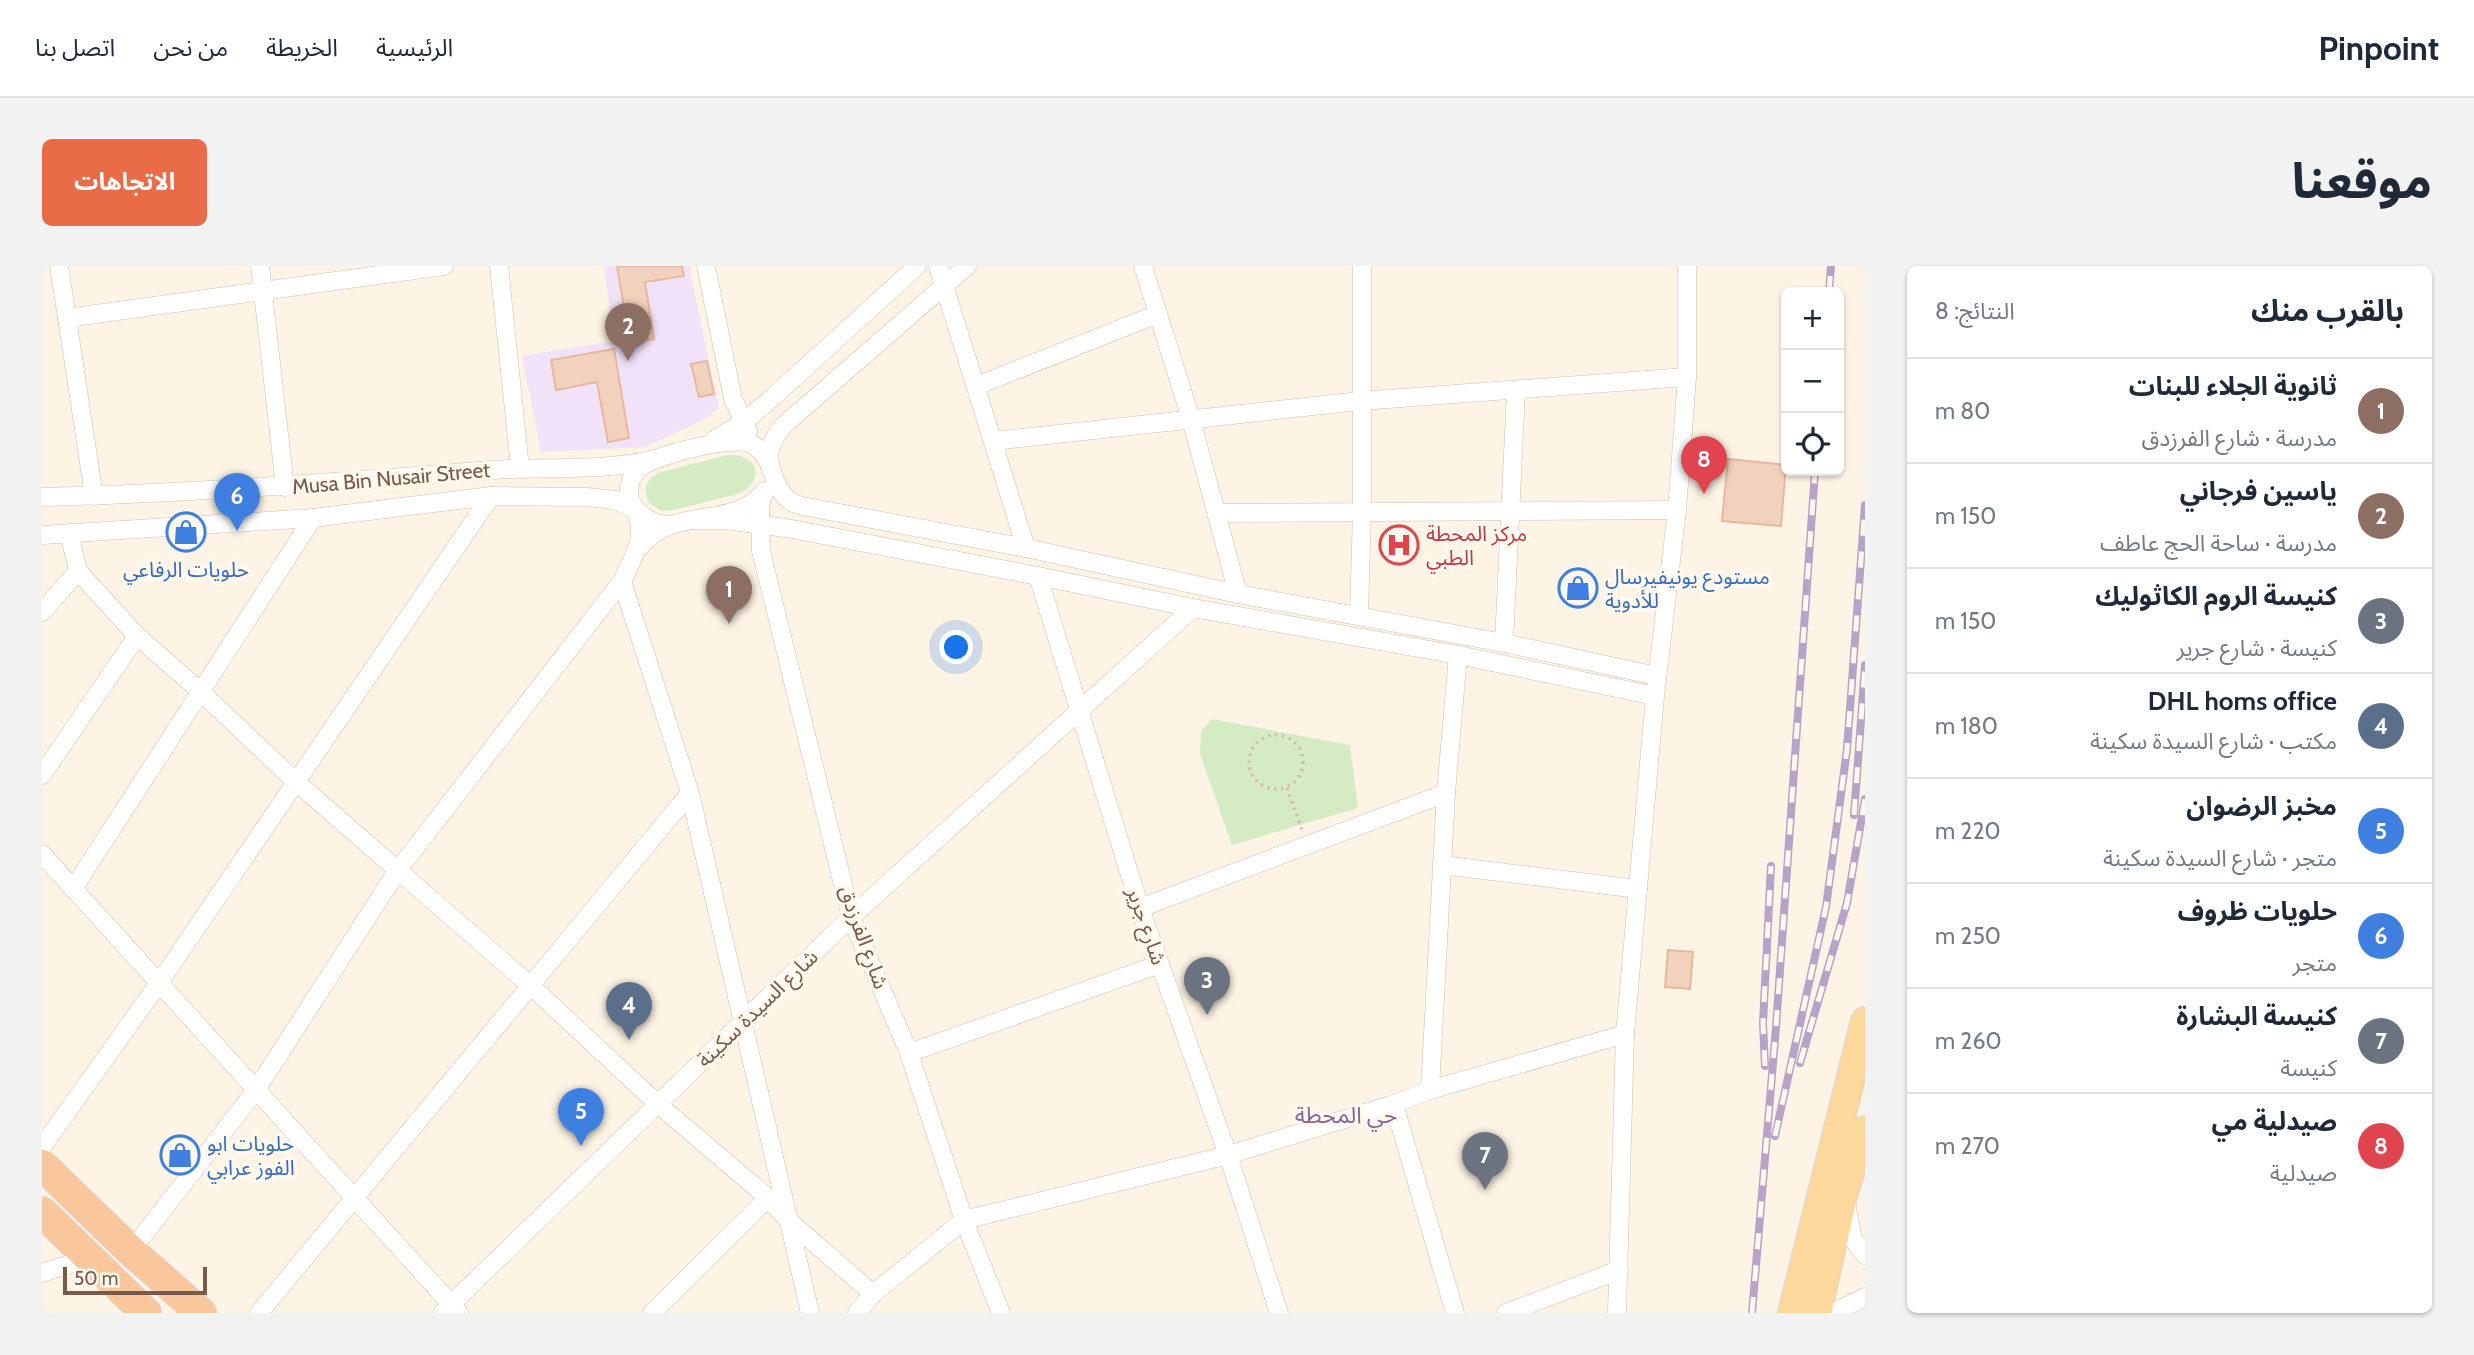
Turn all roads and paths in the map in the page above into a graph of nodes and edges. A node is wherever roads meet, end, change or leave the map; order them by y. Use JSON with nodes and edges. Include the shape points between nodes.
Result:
{"nodes":[{"id":1,"x":59,"y":266,"type":"edge"},
{"id":2,"x":260,"y":266,"type":"edge"},
{"id":3,"x":444,"y":266,"type":"edge"},
{"id":4,"x":499,"y":266,"type":"edge"},
{"id":5,"x":706,"y":266,"type":"edge"},
{"id":6,"x":916,"y":266,"type":"edge"},
{"id":7,"x":938,"y":266,"type":"edge"},
{"id":8,"x":967,"y":266,"type":"edge"},
{"id":9,"x":1143,"y":266,"type":"edge"},
{"id":10,"x":1362,"y":266,"type":"edge"},
{"id":11,"x":1686,"y":266,"type":"edge"},
{"id":12,"x":944,"y":285,"type":"junction"},
{"id":13,"x":263,"y":290,"type":"junction"},
{"id":14,"x":1158,"y":314,"type":"junction"},
{"id":15,"x":67,"y":318,"type":"junction"},
{"id":16,"x":1687,"y":377,"type":"junction"},
{"id":17,"x":975,"y":386,"type":"junction"},
{"id":18,"x":1516,"y":391,"type":"junction"},
{"id":19,"x":733,"y":399,"type":"junction"},
{"id":20,"x":1360,"y":401,"type":"junction"},
{"id":21,"x":1191,"y":419,"type":"junction"},
{"id":22,"x":743,"y":423,"type":"junction"},
{"id":23,"x":993,"y":441,"type":"junction"},
{"id":24,"x":707,"y":444,"type":"junction"},
{"id":25,"x":766,"y":457,"type":"junction"},
{"id":26,"x":655,"y":459,"type":"junction"},
{"id":27,"x":520,"y":468,"type":"junction"},
{"id":28,"x":285,"y":487,"type":"junction"},
{"id":29,"x":765,"y":491,"type":"junction"},
{"id":30,"x":94,"y":496,"type":"junction"},
{"id":31,"x":491,"y":496,"type":"junction"},
{"id":32,"x":42,"y":497,"type":"edge"},
{"id":33,"x":636,"y":510,"type":"junction"},
{"id":34,"x":1676,"y":510,"type":"junction"},
{"id":35,"x":1362,"y":511,"type":"junction"},
{"id":36,"x":1510,"y":512,"type":"junction"},
{"id":37,"x":1218,"y":513,"type":"junction"},
{"id":38,"x":313,"y":518,"type":"junction"},
{"id":39,"x":694,"y":520,"type":"junction"},
{"id":40,"x":725,"y":520,"type":"junction"},
{"id":41,"x":759,"y":524,"type":"junction"},
{"id":42,"x":670,"y":525,"type":"junction"},
{"id":43,"x":69,"y":534,"type":"junction"},
{"id":44,"x":42,"y":535,"type":"edge"},
{"id":45,"x":1026,"y":548,"type":"junction"},
{"id":46,"x":761,"y":551,"type":"junction"},
{"id":47,"x":635,"y":553,"type":"junction"},
{"id":48,"x":78,"y":571,"type":"junction"},
{"id":49,"x":1038,"y":576,"type":"junction"},
{"id":50,"x":622,"y":581,"type":"junction"},
{"id":51,"x":1238,"y":594,"type":"junction"},
{"id":52,"x":1193,"y":608,"type":"junction"},
{"id":53,"x":42,"y":612,"type":"edge"},
{"id":54,"x":1359,"y":615,"type":"junction"},
{"id":55,"x":137,"y":636,"type":"junction"},
{"id":56,"x":1504,"y":643,"type":"junction"},
{"id":57,"x":1458,"y":655,"type":"junction"},
{"id":58,"x":1657,"y":676,"type":"junction"},
{"id":59,"x":200,"y":691,"type":"junction"},
{"id":60,"x":1655,"y":696,"type":"junction"},
{"id":61,"x":1079,"y":710,"type":"junction"},
{"id":62,"x":42,"y":775,"type":"edge"},
{"id":63,"x":295,"y":780,"type":"junction"},
{"id":64,"x":1287,"y":787,"type":"junction"},
{"id":65,"x":690,"y":793,"type":"junction"},
{"id":66,"x":1446,"y":793,"type":"junction"},
{"id":67,"x":1307,"y":845,"type":"junction"},
{"id":68,"x":42,"y":854,"type":"edge"},
{"id":69,"x":1442,"y":865,"type":"junction"},
{"id":70,"x":398,"y":870,"type":"junction"},
{"id":71,"x":73,"y":888,"type":"junction"},
{"id":72,"x":1638,"y":889,"type":"junction"},
{"id":73,"x":1140,"y":908,"type":"junction"},
{"id":74,"x":851,"y":917,"type":"junction"},
{"id":75,"x":1160,"y":964,"type":"junction"},
{"id":76,"x":159,"y":983,"type":"junction"},
{"id":77,"x":531,"y":986,"type":"junction"},
{"id":78,"x":1865,"y":1021,"type":"edge"},
{"id":79,"x":743,"y":1022,"type":"junction"},
{"id":80,"x":1625,"y":1034,"type":"junction"},
{"id":81,"x":909,"y":1053,"type":"junction"},
{"id":82,"x":256,"y":1090,"type":"junction"},
{"id":83,"x":1430,"y":1090,"type":"junction"},
{"id":84,"x":1394,"y":1104,"type":"junction"},
{"id":85,"x":659,"y":1105,"type":"junction"},
{"id":86,"x":1865,"y":1130,"type":"edge"},
{"id":87,"x":42,"y":1147,"type":"edge"},
{"id":88,"x":1228,"y":1155,"type":"junction"},
{"id":89,"x":42,"y":1165,"type":"edge"},
{"id":90,"x":1844,"y":1191,"type":"junction"},
{"id":91,"x":355,"y":1198,"type":"junction"},
{"id":92,"x":768,"y":1198,"type":"junction"},
{"id":93,"x":42,"y":1212,"type":"edge"},
{"id":94,"x":788,"y":1220,"type":"junction"},
{"id":95,"x":964,"y":1220,"type":"junction"},
{"id":96,"x":131,"y":1251,"type":"junction"},
{"id":97,"x":1865,"y":1255,"type":"edge"},
{"id":98,"x":91,"y":1257,"type":"junction"},
{"id":99,"x":1619,"y":1270,"type":"junction"},
{"id":100,"x":42,"y":1273,"type":"edge"},
{"id":101,"x":873,"y":1294,"type":"junction"},
{"id":102,"x":1865,"y":1297,"type":"edge"},
{"id":103,"x":451,"y":1310,"type":"edge"},
{"id":104,"x":146,"y":1313,"type":"edge"},
{"id":105,"x":201,"y":1313,"type":"edge"},
{"id":106,"x":259,"y":1313,"type":"edge"},
{"id":107,"x":652,"y":1313,"type":"edge"},
{"id":108,"x":810,"y":1313,"type":"edge"},
{"id":109,"x":857,"y":1313,"type":"edge"},
{"id":110,"x":1001,"y":1313,"type":"edge"},
{"id":111,"x":1279,"y":1313,"type":"edge"},
{"id":112,"x":1455,"y":1313,"type":"edge"},
{"id":113,"x":1506,"y":1313,"type":"edge"},
{"id":114,"x":1617,"y":1313,"type":"edge"},
{"id":115,"x":1792,"y":1313,"type":"edge"},
{"id":116,"x":1817,"y":1313,"type":"edge"},
{"id":117,"x":1832,"y":1313,"type":"edge"}],
"edges":[{"from":1,"to":15,"type":"street"},
{"from":2,"to":13,"type":"street"},
{"from":3,"to":13,"type":"street"},
{"from":4,"to":27,"type":"street"},
{"from":5,"to":19,"type":"street"},
{"from":6,"to":22,"type":"street"},
{"from":7,"to":12,"type":"street"},
{"from":8,"to":12,"type":"street","name":"شارع الفرزدق"},
{"from":9,"to":14,"type":"street"},
{"from":10,"to":20,"type":"street"},
{"from":11,"to":16,"type":"street"},
{"from":12,"to":17,"type":"street"},
{"from":12,"to":25,"type":"street","name":"شارع الفرزدق","via":[[784,425]]},
{"from":13,"to":15,"type":"street"},
{"from":13,"to":28,"type":"street"},
{"from":14,"to":17,"type":"street"},
{"from":14,"to":21,"type":"street"},
{"from":15,"to":30,"type":"street"},
{"from":16,"to":18,"type":"street"},
{"from":16,"to":34,"type":"street"},
{"from":17,"to":23,"type":"street"},
{"from":18,"to":20,"type":"street"},
{"from":18,"to":36,"type":"street"},
{"from":19,"to":22,"type":"street"},
{"from":19,"to":24,"type":"street","via":[[727,425]]},
{"from":20,"to":21,"type":"street"},
{"from":20,"to":35,"type":"street"},
{"from":21,"to":23,"type":"street"},
{"from":21,"to":37,"type":"street"},
{"from":22,"to":24,"type":"street"},
{"from":22,"to":25,"type":"street"},
{"from":23,"to":45,"type":"street"},
{"from":24,"to":25,"type":"street","via":[[738,440],[751,443]]},
{"from":24,"to":26,"type":"street","name":"Musa Bin Nusair Street"},
{"from":25,"to":29,"type":"street","name":"شارع الفرزدق","via":[[770,478]]},
{"from":25,"to":45,"type":"street","via":[[782,492],[802,506]]},
{"from":26,"to":27,"type":"street","name":"Musa Bin Nusair Street","via":[[612,467]]},
{"from":26,"to":33,"type":"street","via":[[635,474],[630,498]]},
{"from":27,"to":28,"type":"street","name":"Musa Bin Nusair Street"},
{"from":28,"to":30,"type":"street","name":"Musa Bin Nusair Street"},
{"from":29,"to":39,"type":"street","via":[[743,508]]},
{"from":29,"to":41,"type":"street","name":"شارع الفرزدق"},
{"from":30,"to":32,"type":"street","name":"Musa Bin Nusair Street"},
{"from":31,"to":33,"type":"street","name":"Musa Bin Nusair Street","via":[[587,497],[615,500]]},
{"from":31,"to":38,"type":"street","name":"Musa Bin Nusair Street"},
{"from":31,"to":63,"type":"street"},
{"from":33,"to":42,"type":"street","name":"Musa Bin Nusair Street","via":[[644,519]]},
{"from":33,"to":47,"type":"street","via":[[642,532]]},
{"from":34,"to":36,"type":"street"},
{"from":34,"to":58,"type":"street"},
{"from":35,"to":36,"type":"street"},
{"from":35,"to":37,"type":"street"},
{"from":35,"to":54,"type":"street"},
{"from":36,"to":56,"type":"street"},
{"from":37,"to":51,"type":"street"},
{"from":38,"to":43,"type":"street","name":"Musa Bin Nusair Street"},
{"from":38,"to":59,"type":"street"},
{"from":39,"to":40,"type":"street"},
{"from":39,"to":42,"type":"street"},
{"from":40,"to":41,"type":"street"},
{"from":40,"to":46,"type":"street","via":[[754,536]]},
{"from":41,"to":46,"type":"street","name":"شارع الفرزدق"},
{"from":41,"to":49,"type":"street"},
{"from":42,"to":47,"type":"street","via":[[654,532]]},
{"from":43,"to":44,"type":"street","name":"Musa Bin Nusair Street"},
{"from":43,"to":48,"type":"street"},
{"from":45,"to":51,"type":"street"},
{"from":46,"to":74,"type":"street","name":"شارع الفرزدق"},
{"from":47,"to":50,"type":"street"},
{"from":48,"to":53,"type":"street"},
{"from":48,"to":55,"type":"street"},
{"from":49,"to":52,"type":"street"},
{"from":49,"to":61,"type":"street","name":"شارع جرير"},
{"from":50,"to":65,"type":"street"},
{"from":50,"to":70,"type":"street"},
{"from":51,"to":54,"type":"street"},
{"from":52,"to":57,"type":"street"},
{"from":52,"to":61,"type":"street","name":"شارع السيدة سكينة"},
{"from":54,"to":56,"type":"street"},
{"from":55,"to":59,"type":"street"},
{"from":55,"to":62,"type":"street"},
{"from":56,"to":58,"type":"street"},
{"from":57,"to":60,"type":"street"},
{"from":57,"to":66,"type":"street"},
{"from":58,"to":60,"type":"street"},
{"from":59,"to":63,"type":"street"},
{"from":59,"to":71,"type":"street"},
{"from":60,"to":72,"type":"street"},
{"from":61,"to":73,"type":"street","name":"شارع جرير"},
{"from":61,"to":74,"type":"street","name":"شارع السيدة سكينة"},
{"from":63,"to":70,"type":"street"},
{"from":63,"to":76,"type":"street"},
{"from":64,"to":64,"type":"path","via":[[1302,771],[1303,753],[1292,739],[1274,734],[1265,737],[1252,748],[1252,774],[1264,787]]},
{"from":64,"to":67,"type":"path"},
{"from":65,"to":77,"type":"street"},
{"from":65,"to":79,"type":"street"},
{"from":66,"to":67,"type":"street"},
{"from":66,"to":69,"type":"street"},
{"from":67,"to":73,"type":"street"},
{"from":68,"to":71,"type":"street"},
{"from":69,"to":72,"type":"street"},
{"from":69,"to":83,"type":"street"},
{"from":70,"to":77,"type":"street"},
{"from":70,"to":82,"type":"street"},
{"from":71,"to":76,"type":"street"},
{"from":72,"to":80,"type":"street"},
{"from":73,"to":75,"type":"street","name":"شارع جرير"},
{"from":74,"to":79,"type":"street","name":"شارع السيدة سكينة"},
{"from":74,"to":81,"type":"street","name":"شارع الفرزدق"},
{"from":75,"to":81,"type":"street"},
{"from":75,"to":88,"type":"street","name":"شارع جرير"},
{"from":76,"to":82,"type":"street"},
{"from":76,"to":87,"type":"street"},
{"from":77,"to":85,"type":"street"},
{"from":77,"to":91,"type":"street"},
{"from":78,"to":115,"type":"main road"},
{"from":79,"to":85,"type":"street","name":"شارع السيدة سكينة"},
{"from":79,"to":94,"type":"street"},
{"from":80,"to":83,"type":"street"},
{"from":80,"to":99,"type":"street"},
{"from":81,"to":95,"type":"street","name":"شارع الفرزدق"},
{"from":82,"to":91,"type":"street"},
{"from":82,"to":96,"type":"street"},
{"from":83,"to":84,"type":"street"},
{"from":84,"to":88,"type":"street"},
{"from":84,"to":112,"type":"street"},
{"from":85,"to":92,"type":"street"},
{"from":85,"to":103,"type":"street","name":"شارع السيدة سكينة"},
{"from":86,"to":90,"type":"main road"},
{"from":88,"to":95,"type":"street"},
{"from":88,"to":111,"type":"street","name":"شارع جرير"},
{"from":89,"to":96,"type":"highway"},
{"from":90,"to":97,"type":"street","via":[[1853,1239]]},
{"from":90,"to":116,"type":"main road"},
{"from":91,"to":103,"type":"street"},
{"from":91,"to":106,"type":"street"},
{"from":92,"to":94,"type":"street"},
{"from":92,"to":107,"type":"street"},
{"from":93,"to":98,"type":"highway"},
{"from":94,"to":101,"type":"street"},
{"from":94,"to":108,"type":"street"},
{"from":95,"to":101,"type":"street"},
{"from":95,"to":110,"type":"street","name":"شارع الفرزدق"},
{"from":96,"to":105,"type":"highway"},
{"from":98,"to":100,"type":"street"},
{"from":98,"to":104,"type":"highway"},
{"from":99,"to":113,"type":"street"},
{"from":99,"to":114,"type":"street"},
{"from":101,"to":109,"type":"street"},
{"from":102,"to":117,"type":"street"}]}
